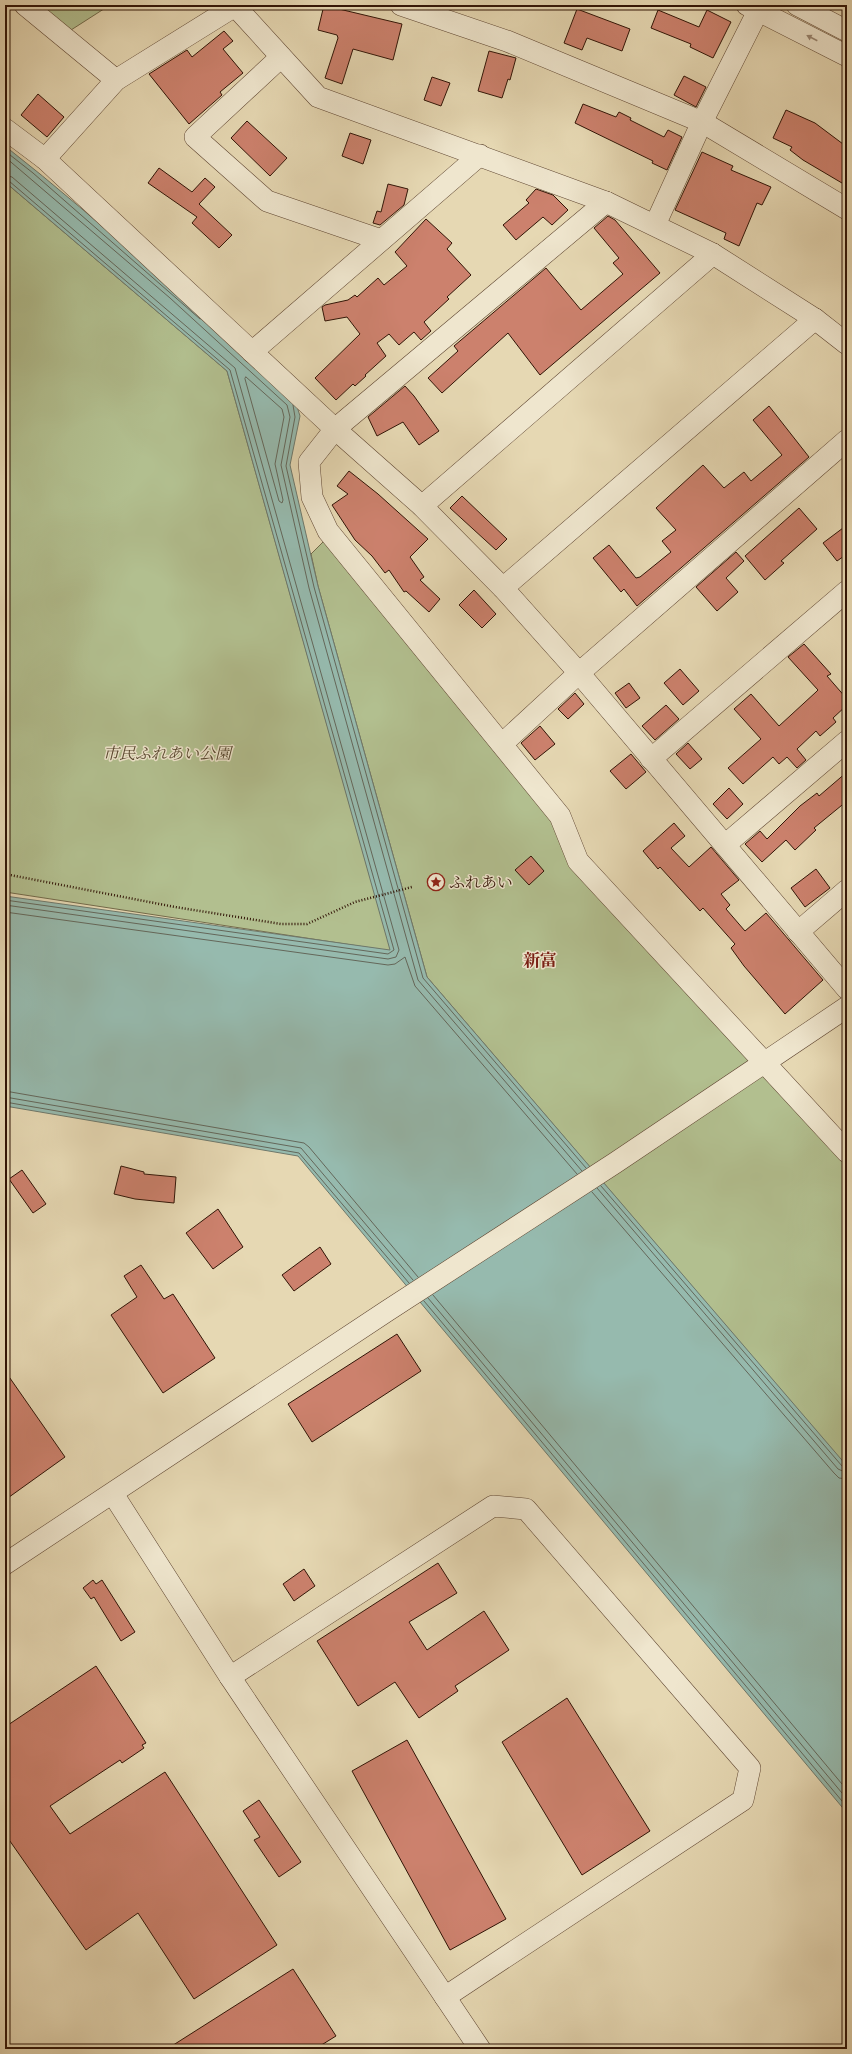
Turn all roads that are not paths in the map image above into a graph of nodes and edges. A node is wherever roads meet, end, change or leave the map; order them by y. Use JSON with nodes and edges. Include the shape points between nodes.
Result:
{"nodes":[{"id":1,"x":25,"y":5,"type":"edge"},
{"id":2,"x":235,"y":5,"type":"edge"},
{"id":3,"x":401,"y":5,"type":"edge"},
{"id":4,"x":797,"y":5,"type":"edge"},
{"id":5,"x":753,"y":8,"type":"edge"},
{"id":6,"x":847,"y":32,"type":"edge"},
{"id":7,"x":847,"y":56,"type":"edge"},
{"id":8,"x":282,"y":57,"type":"junction"},
{"id":9,"x":116,"y":80,"type":"junction"},
{"id":10,"x":702,"y":122,"type":"junction"},
{"id":11,"x":5,"y":129,"type":"edge"},
{"id":12,"x":480,"y":155,"type":"junction"},
{"id":13,"x":45,"y":159,"type":"junction"},
{"id":14,"x":606,"y":202,"type":"junction"},
{"id":15,"x":847,"y":209,"type":"edge"},
{"id":16,"x":655,"y":225,"type":"junction"},
{"id":17,"x":381,"y":240,"type":"junction"},
{"id":18,"x":713,"y":254,"type":"junction"},
{"id":19,"x":815,"y":319,"type":"junction"},
{"id":20,"x":847,"y":344,"type":"edge"},
{"id":21,"x":252,"y":352,"type":"junction"},
{"id":22,"x":335,"y":429,"type":"junction"},
{"id":23,"x":847,"y":440,"type":"edge"},
{"id":24,"x":422,"y":506,"type":"junction"},
{"id":25,"x":503,"y":588,"type":"junction"},
{"id":26,"x":847,"y":591,"type":"edge"},
{"id":27,"x":579,"y":673,"type":"junction"},
{"id":28,"x":847,"y":740,"type":"edge"},
{"id":29,"x":502,"y":744,"type":"junction"},
{"id":30,"x":651,"y":759,"type":"junction"},
{"id":31,"x":725,"y":845,"type":"junction"},
{"id":32,"x":847,"y":890,"type":"edge"},
{"id":33,"x":798,"y":932,"type":"junction"},
{"id":34,"x":847,"y":989,"type":"edge"},
{"id":35,"x":847,"y":1007,"type":"edge"},
{"id":36,"x":764,"y":1062,"type":"junction"},
{"id":37,"x":846,"y":1150,"type":"edge"},
{"id":38,"x":113,"y":1494,"type":"junction"},
{"id":39,"x":5,"y":1564,"type":"edge"},
{"id":40,"x":230,"y":1676,"type":"junction"},
{"id":41,"x":445,"y":1996,"type":"junction"},
{"id":42,"x":480,"y":2049,"type":"edge"}],
"edges":[{"from":1,"to":9,"type":"street"},
{"from":2,"to":8,"type":"street"},
{"from":2,"to":9,"type":"street"},
{"from":3,"to":10,"type":"street","via":[[507,41]]},
{"from":4,"to":6,"type":"street"},
{"from":7,"to":5,"type":"street","one_way":true},
{"from":5,"to":10,"type":"street"},
{"from":8,"to":12,"type":"street","via":[[318,97]]},
{"from":8,"to":17,"type":"street","via":[[195,137],[267,201]]},
{"from":9,"to":13,"type":"street"},
{"from":10,"to":15,"type":"street"},
{"from":10,"to":16,"type":"street"},
{"from":11,"to":13,"type":"street"},
{"from":12,"to":14,"type":"street"},
{"from":12,"to":17,"type":"street"},
{"from":13,"to":21,"type":"street"},
{"from":14,"to":16,"type":"street"},
{"from":14,"to":22,"type":"street"},
{"from":16,"to":18,"type":"street"},
{"from":17,"to":21,"type":"street"},
{"from":18,"to":19,"type":"street"},
{"from":18,"to":24,"type":"street"},
{"from":19,"to":20,"type":"street"},
{"from":19,"to":25,"type":"street"},
{"from":21,"to":22,"type":"street"},
{"from":22,"to":24,"type":"street"},
{"from":22,"to":29,"type":"street","via":[[309,462],[312,497],[328,531]]},
{"from":23,"to":27,"type":"street"},
{"from":24,"to":25,"type":"street"},
{"from":25,"to":27,"type":"street"},
{"from":26,"to":30,"type":"street"},
{"from":27,"to":29,"type":"street"},
{"from":27,"to":30,"type":"street"},
{"from":28,"to":31,"type":"street"},
{"from":29,"to":36,"type":"street","via":[[560,816],[578,861]]},
{"from":30,"to":31,"type":"street"},
{"from":31,"to":33,"type":"street"},
{"from":32,"to":33,"type":"street"},
{"from":33,"to":34,"type":"street"},
{"from":35,"to":36,"type":"street"},
{"from":36,"to":37,"type":"street"},
{"from":36,"to":38,"type":"street"},
{"from":38,"to":39,"type":"street"},
{"from":38,"to":40,"type":"street"},
{"from":40,"to":41,"type":"street"},
{"from":40,"to":41,"type":"street","via":[[493,1506],[526,1509],[750,1768],[743,1800]]},
{"from":41,"to":42,"type":"street"}]}
